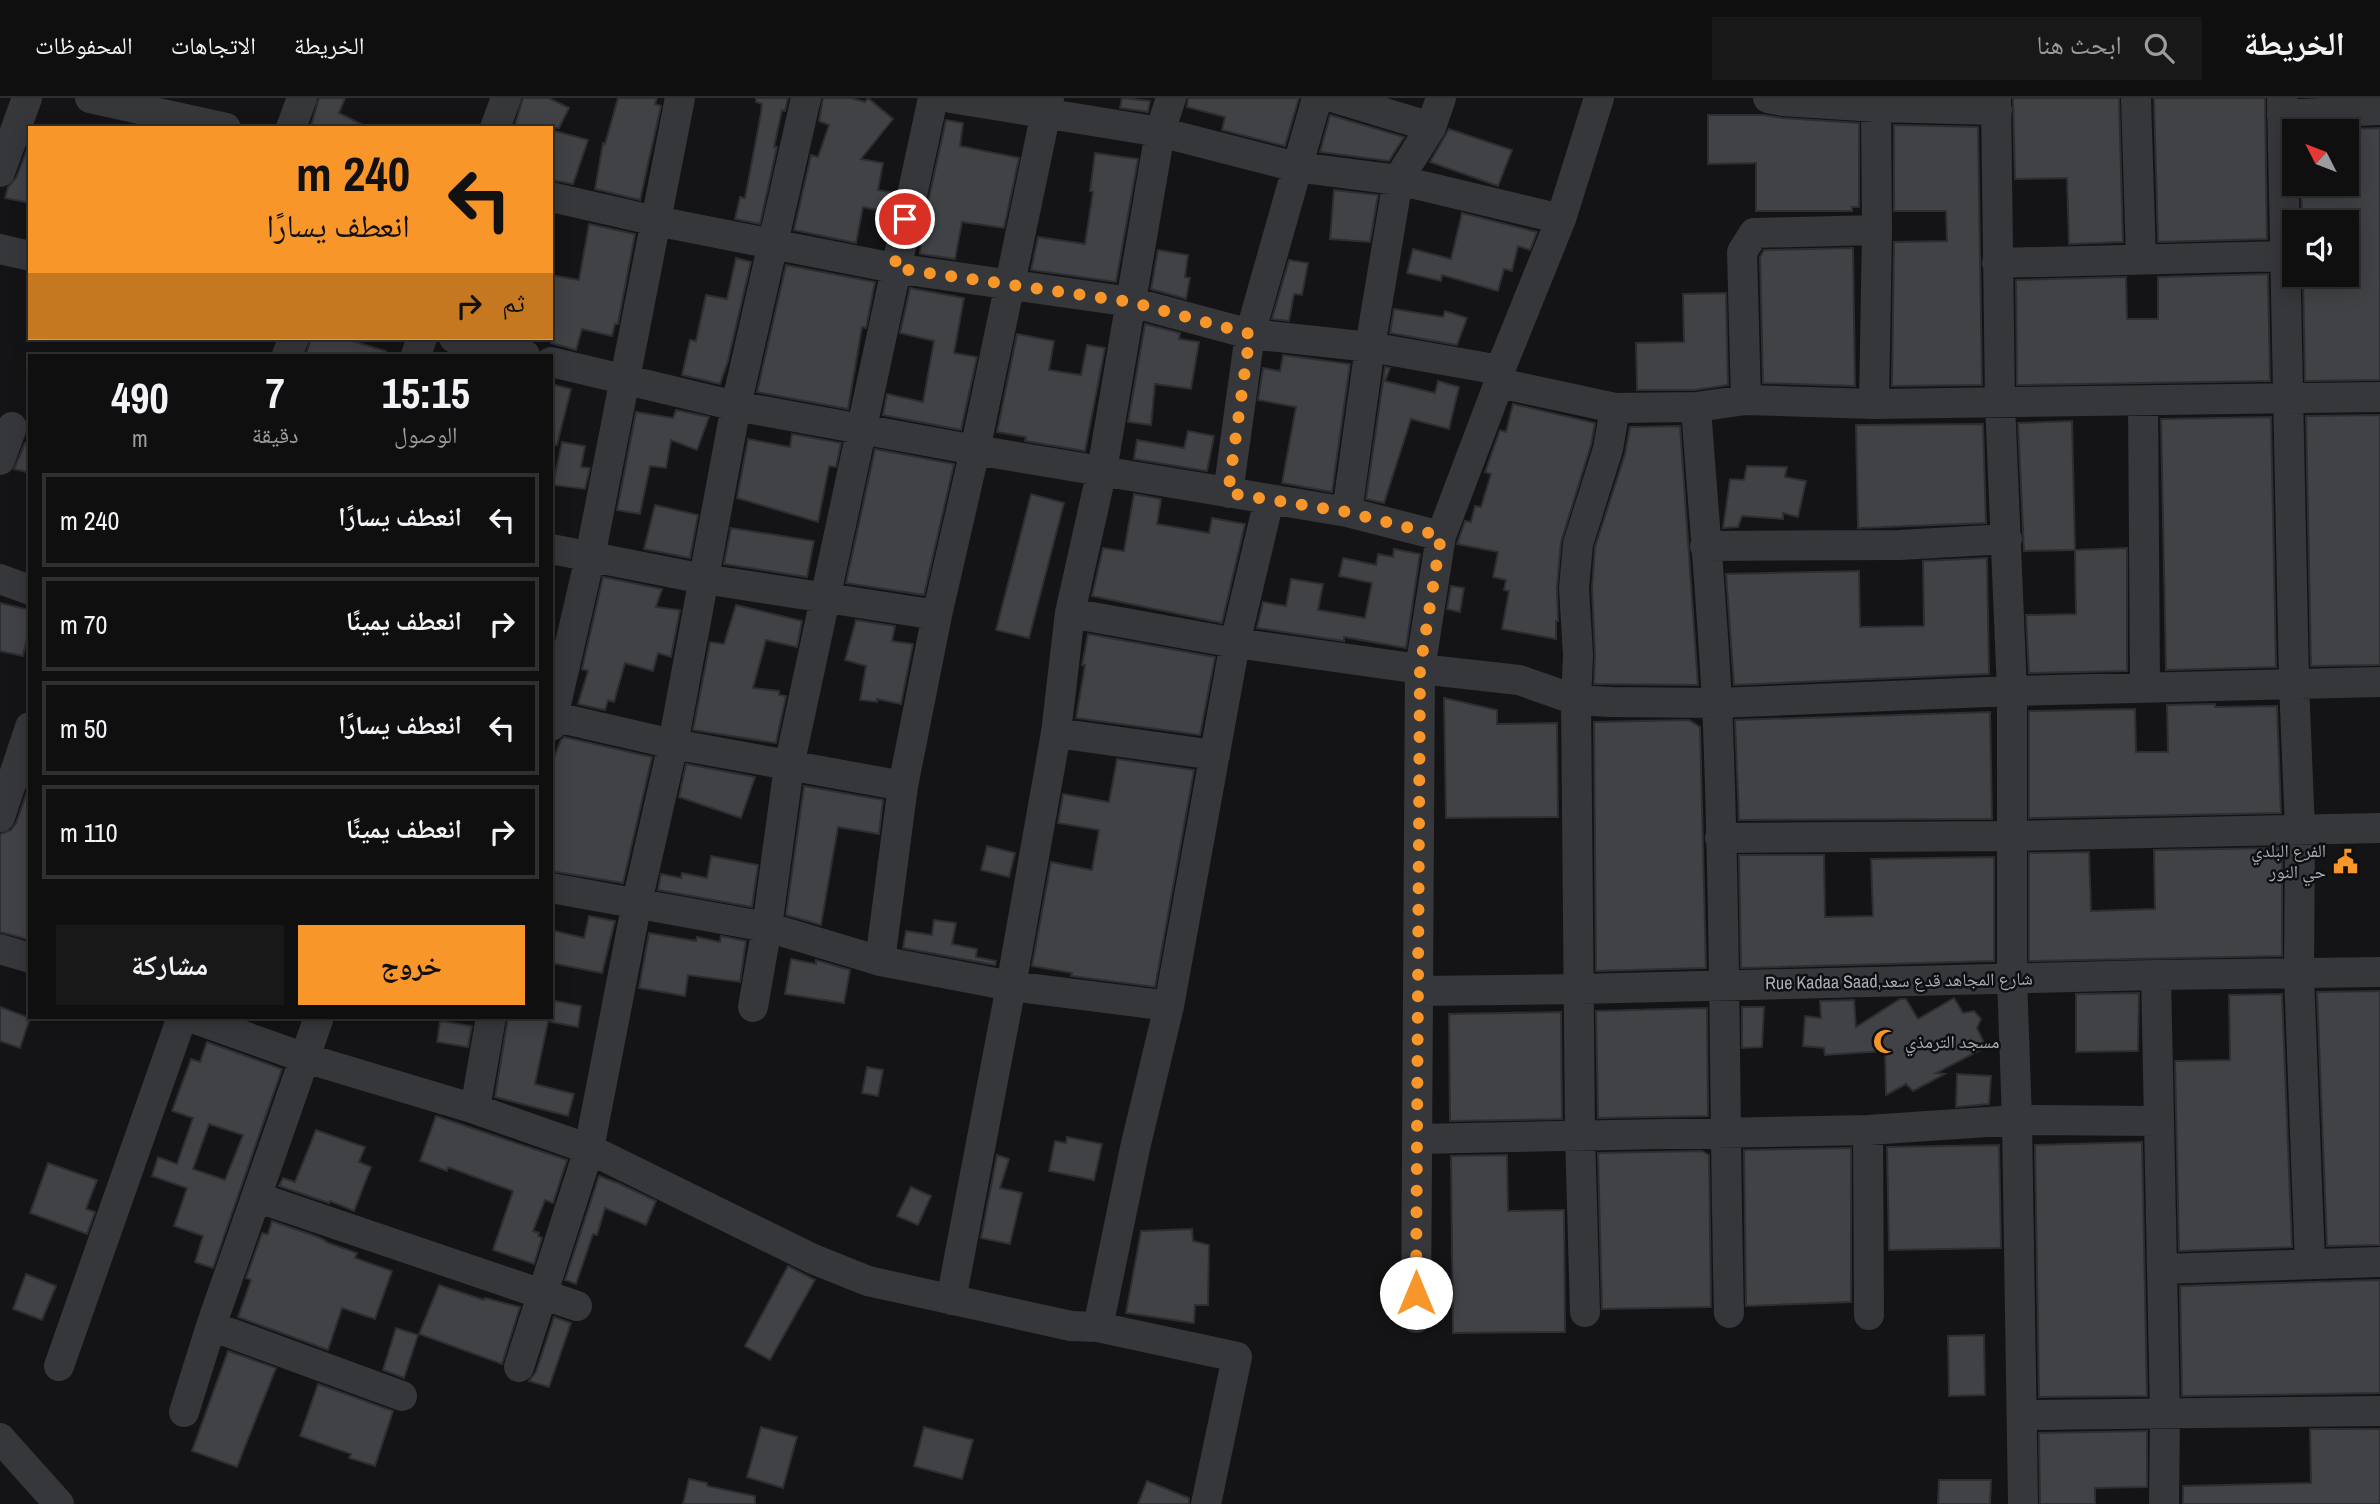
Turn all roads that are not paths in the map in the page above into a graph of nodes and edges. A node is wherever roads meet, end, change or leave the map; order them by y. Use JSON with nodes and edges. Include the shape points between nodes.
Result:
{"nodes":[{"id":1,"x":27,"y":98,"type":"edge"},
{"id":2,"x":90,"y":98,"type":"edge"},
{"id":3,"x":302,"y":98,"type":"edge"},
{"id":4,"x":506,"y":98,"type":"edge"},
{"id":5,"x":680,"y":98,"type":"edge"},
{"id":6,"x":806,"y":98,"type":"edge"},
{"id":7,"x":933,"y":98,"type":"edge"},
{"id":8,"x":951,"y":98,"type":"edge"},
{"id":9,"x":1171,"y":98,"type":"edge"},
{"id":10,"x":1317,"y":98,"type":"edge"},
{"id":11,"x":1335,"y":98,"type":"edge"},
{"id":12,"x":1441,"y":98,"type":"edge"},
{"id":13,"x":1599,"y":98,"type":"edge"},
{"id":14,"x":1768,"y":98,"type":"edge"},
{"id":15,"x":2136,"y":98,"type":"edge"},
{"id":16,"x":1836,"y":101,"type":"edge"},
{"id":17,"x":1997,"y":104,"type":"edge"},
{"id":18,"x":166,"y":106,"type":"edge"},
{"id":19,"x":1047,"y":106,"type":"edge"},
{"id":20,"x":2282,"y":106,"type":"edge"},
{"id":21,"x":1875,"y":107,"type":"junction"},
{"id":22,"x":2380,"y":110,"type":"edge"},
{"id":23,"x":221,"y":126,"type":"edge"},
{"id":24,"x":292,"y":126,"type":"edge"},
{"id":25,"x":496,"y":126,"type":"edge"},
{"id":26,"x":1431,"y":127,"type":"junction"},
{"id":27,"x":1160,"y":132,"type":"junction"},
{"id":28,"x":1296,"y":167,"type":"junction"},
{"id":29,"x":0,"y":172,"type":"edge"},
{"id":30,"x":1398,"y":180,"type":"junction"},
{"id":31,"x":553,"y":197,"type":"edge"},
{"id":32,"x":2284,"y":210,"type":"edge"},
{"id":33,"x":1561,"y":219,"type":"junction"},
{"id":34,"x":656,"y":221,"type":"junction"},
{"id":35,"x":1877,"y":230,"type":"junction"},
{"id":36,"x":771,"y":243,"type":"junction"},
{"id":37,"x":0,"y":249,"type":"edge"},
{"id":38,"x":28,"y":256,"type":"edge"},
{"id":39,"x":2282,"y":256,"type":"edge"},
{"id":40,"x":2141,"y":259,"type":"junction"},
{"id":41,"x":1997,"y":263,"type":"junction"},
{"id":42,"x":894,"y":268,"type":"junction"},
{"id":43,"x":1009,"y":285,"type":"junction"},
{"id":44,"x":2286,"y":287,"type":"edge"},
{"id":45,"x":1131,"y":302,"type":"junction"},
{"id":46,"x":1250,"y":334,"type":"junction"},
{"id":47,"x":462,"y":340,"type":"edge"},
{"id":48,"x":1370,"y":347,"type":"junction"},
{"id":49,"x":520,"y":354,"type":"edge"},
{"id":50,"x":553,"y":362,"type":"edge"},
{"id":51,"x":1500,"y":377,"type":"junction"},
{"id":52,"x":625,"y":380,"type":"junction"},
{"id":53,"x":2380,"y":397,"type":"edge"},
{"id":54,"x":1746,"y":400,"type":"junction"},
{"id":55,"x":2288,"y":400,"type":"junction"},
{"id":56,"x":2143,"y":401,"type":"junction"},
{"id":57,"x":2000,"y":403,"type":"junction"},
{"id":58,"x":1874,"y":404,"type":"junction"},
{"id":59,"x":736,"y":406,"type":"junction"},
{"id":60,"x":1696,"y":407,"type":"junction"},
{"id":61,"x":1615,"y":408,"type":"junction"},
{"id":62,"x":14,"y":427,"type":"edge"},
{"id":63,"x":861,"y":429,"type":"junction"},
{"id":64,"x":975,"y":450,"type":"junction"},
{"id":65,"x":0,"y":460,"type":"edge"},
{"id":66,"x":1102,"y":470,"type":"junction"},
{"id":67,"x":1228,"y":493,"type":"junction"},
{"id":68,"x":1269,"y":500,"type":"junction"},
{"id":69,"x":1347,"y":512,"type":"junction"},
{"id":70,"x":1441,"y":536,"type":"junction"},
{"id":71,"x":2007,"y":539,"type":"junction"},
{"id":72,"x":1705,"y":545,"type":"junction"},
{"id":73,"x":553,"y":549,"type":"edge"},
{"id":74,"x":590,"y":557,"type":"junction"},
{"id":75,"x":0,"y":579,"type":"edge"},
{"id":76,"x":704,"y":579,"type":"junction"},
{"id":77,"x":28,"y":589,"type":"edge"},
{"id":78,"x":824,"y":597,"type":"junction"},
{"id":79,"x":1070,"y":613,"type":"junction"},
{"id":80,"x":937,"y":615,"type":"junction"},
{"id":81,"x":1235,"y":643,"type":"junction"},
{"id":82,"x":1420,"y":669,"type":"junction"},
{"id":83,"x":2380,"y":682,"type":"edge"},
{"id":84,"x":2294,"y":683,"type":"junction"},
{"id":85,"x":2145,"y":687,"type":"junction"},
{"id":86,"x":2012,"y":691,"type":"junction"},
{"id":87,"x":1576,"y":700,"type":"junction"},
{"id":88,"x":1717,"y":704,"type":"junction"},
{"id":89,"x":553,"y":715,"type":"edge"},
{"id":90,"x":553,"y":719,"type":"edge"},
{"id":91,"x":1056,"y":733,"type":"junction"},
{"id":92,"x":28,"y":734,"type":"edge"},
{"id":93,"x":673,"y":744,"type":"junction"},
{"id":94,"x":1215,"y":755,"type":"junction"},
{"id":95,"x":789,"y":766,"type":"junction"},
{"id":96,"x":15,"y":776,"type":"edge"},
{"id":97,"x":902,"y":786,"type":"junction"},
{"id":98,"x":0,"y":817,"type":"edge"},
{"id":99,"x":2380,"y":828,"type":"edge"},
{"id":100,"x":2300,"y":830,"type":"junction"},
{"id":101,"x":2012,"y":836,"type":"junction"},
{"id":102,"x":1720,"y":838,"type":"junction"},
{"id":103,"x":553,"y":888,"type":"edge"},
{"id":104,"x":637,"y":902,"type":"junction"},
{"id":105,"x":767,"y":927,"type":"junction"},
{"id":106,"x":0,"y":949,"type":"edge"},
{"id":107,"x":28,"y":957,"type":"edge"},
{"id":108,"x":880,"y":961,"type":"junction"},
{"id":109,"x":2380,"y":972,"type":"edge"},
{"id":110,"x":2155,"y":975,"type":"junction"},
{"id":111,"x":2300,"y":975,"type":"junction"},
{"id":112,"x":2012,"y":978,"type":"junction"},
{"id":113,"x":1011,"y":986,"type":"junction"},
{"id":114,"x":1725,"y":986,"type":"junction"},
{"id":115,"x":1579,"y":989,"type":"junction"},
{"id":116,"x":1418,"y":991,"type":"junction"},
{"id":117,"x":1169,"y":1006,"type":"junction"},
{"id":118,"x":753,"y":1007,"type":"dead end"},
{"id":119,"x":181,"y":1019,"type":"edge"},
{"id":120,"x":196,"y":1019,"type":"edge"},
{"id":121,"x":318,"y":1019,"type":"edge"},
{"id":122,"x":491,"y":1019,"type":"edge"},
{"id":123,"x":305,"y":1058,"type":"junction"},
{"id":124,"x":475,"y":1109,"type":"junction"},
{"id":125,"x":2017,"y":1120,"type":"junction"},
{"id":126,"x":2157,"y":1121,"type":"junction"},
{"id":127,"x":1868,"y":1130,"type":"junction"},
{"id":128,"x":1724,"y":1132,"type":"junction"},
{"id":129,"x":1580,"y":1134,"type":"junction"},
{"id":130,"x":1417,"y":1139,"type":"junction"},
{"id":131,"x":589,"y":1149,"type":"junction"},
{"id":132,"x":256,"y":1197,"type":"junction"},
{"id":133,"x":2380,"y":1262,"type":"edge"},
{"id":134,"x":2310,"y":1263,"type":"junction"},
{"id":135,"x":2162,"y":1269,"type":"junction"},
{"id":136,"x":541,"y":1294,"type":"junction"},
{"id":137,"x":951,"y":1300,"type":"junction"},
{"id":138,"x":577,"y":1307,"type":"dead end"},
{"id":139,"x":1585,"y":1312,"type":"dead end"},
{"id":140,"x":1729,"y":1313,"type":"dead end"},
{"id":141,"x":1869,"y":1315,"type":"dead end"},
{"id":142,"x":1416,"y":1318,"type":"dead end"},
{"id":143,"x":211,"y":1326,"type":"junction"},
{"id":144,"x":1098,"y":1327,"type":"junction"},
{"id":145,"x":59,"y":1366,"type":"dead end"},
{"id":146,"x":519,"y":1367,"type":"dead end"},
{"id":147,"x":402,"y":1396,"type":"dead end"},
{"id":148,"x":2380,"y":1411,"type":"edge"},
{"id":149,"x":184,"y":1412,"type":"dead end"},
{"id":150,"x":2165,"y":1414,"type":"junction"},
{"id":151,"x":2023,"y":1415,"type":"junction"},
{"id":152,"x":0,"y":1438,"type":"edge"},
{"id":153,"x":59,"y":1504,"type":"edge"},
{"id":154,"x":1206,"y":1504,"type":"edge"},
{"id":155,"x":2023,"y":1504,"type":"edge"},
{"id":156,"x":2164,"y":1504,"type":"edge"}],
"edges":[{"from":1,"to":29,"type":"street"},
{"from":2,"to":18,"type":"street"},
{"from":3,"to":24,"type":"street"},
{"from":4,"to":25,"type":"street"},
{"from":5,"to":34,"type":"street"},
{"from":6,"to":36,"type":"street"},
{"from":7,"to":42,"type":"street"},
{"from":8,"to":19,"type":"street"},
{"from":9,"to":27,"type":"street"},
{"from":10,"to":28,"type":"street"},
{"from":11,"to":26,"type":"street"},
{"from":12,"to":26,"type":"street"},
{"from":13,"to":33,"type":"street"},
{"from":14,"to":16,"type":"street"},
{"from":15,"to":40,"type":"street"},
{"from":16,"to":21,"type":"street"},
{"from":17,"to":21,"type":"street"},
{"from":17,"to":41,"type":"street"},
{"from":18,"to":23,"type":"street"},
{"from":19,"to":27,"type":"street"},
{"from":19,"to":43,"type":"street"},
{"from":20,"to":22,"type":"street"},
{"from":20,"to":32,"type":"street"},
{"from":21,"to":35,"type":"street"},
{"from":26,"to":30,"type":"street"},
{"from":27,"to":28,"type":"street"},
{"from":27,"to":45,"type":"street"},
{"from":28,"to":30,"type":"street"},
{"from":28,"to":46,"type":"street"},
{"from":30,"to":33,"type":"street"},
{"from":30,"to":48,"type":"street"},
{"from":31,"to":34,"type":"street"},
{"from":33,"to":51,"type":"street"},
{"from":34,"to":36,"type":"street"},
{"from":34,"to":52,"type":"street"},
{"from":35,"to":54,"type":"street","via":[[1754,233],[1742,252]]},
{"from":35,"to":58,"type":"street"},
{"from":36,"to":42,"type":"street"},
{"from":36,"to":59,"type":"street"},
{"from":37,"to":38,"type":"street"},
{"from":39,"to":40,"type":"street"},
{"from":40,"to":41,"type":"street"},
{"from":41,"to":57,"type":"street"},
{"from":42,"to":43,"type":"street"},
{"from":42,"to":63,"type":"street"},
{"from":43,"to":45,"type":"street"},
{"from":43,"to":64,"type":"street"},
{"from":44,"to":55,"type":"street"},
{"from":45,"to":46,"type":"street"},
{"from":45,"to":66,"type":"street"},
{"from":46,"to":48,"type":"street"},
{"from":46,"to":67,"type":"street"},
{"from":47,"to":49,"type":"street"},
{"from":48,"to":51,"type":"street"},
{"from":48,"to":69,"type":"street"},
{"from":50,"to":52,"type":"street"},
{"from":51,"to":61,"type":"street"},
{"from":51,"to":70,"type":"street"},
{"from":52,"to":59,"type":"street"},
{"from":52,"to":74,"type":"street"},
{"from":53,"to":55,"type":"street"},
{"from":54,"to":58,"type":"street"},
{"from":54,"to":60,"type":"street"},
{"from":55,"to":56,"type":"street"},
{"from":55,"to":84,"type":"street"},
{"from":56,"to":57,"type":"street"},
{"from":56,"to":85,"type":"street"},
{"from":57,"to":58,"type":"street"},
{"from":57,"to":71,"type":"street"},
{"from":59,"to":63,"type":"street"},
{"from":59,"to":76,"type":"street"},
{"from":60,"to":61,"type":"street"},
{"from":60,"to":72,"type":"street"},
{"from":61,"to":87,"type":"street","via":[[1608,449],[1578,544],[1573,588]]},
{"from":62,"to":65,"type":"street"},
{"from":63,"to":64,"type":"street"},
{"from":63,"to":78,"type":"street"},
{"from":64,"to":66,"type":"street"},
{"from":64,"to":80,"type":"street"},
{"from":66,"to":67,"type":"street"},
{"from":66,"to":79,"type":"street"},
{"from":67,"to":68,"type":"street"},
{"from":68,"to":69,"type":"street"},
{"from":68,"to":81,"type":"street"},
{"from":69,"to":70,"type":"street"},
{"from":70,"to":82,"type":"street"},
{"from":71,"to":72,"type":"street","via":[[1899,545]]},
{"from":71,"to":86,"type":"street"},
{"from":72,"to":88,"type":"street"},
{"from":73,"to":74,"type":"street"},
{"from":74,"to":76,"type":"street"},
{"from":74,"to":89,"type":"street"},
{"from":75,"to":77,"type":"street"},
{"from":76,"to":78,"type":"street"},
{"from":76,"to":93,"type":"street"},
{"from":78,"to":80,"type":"street"},
{"from":78,"to":95,"type":"street"},
{"from":79,"to":81,"type":"street"},
{"from":79,"to":91,"type":"street"},
{"from":80,"to":97,"type":"street"},
{"from":81,"to":82,"type":"street"},
{"from":81,"to":94,"type":"street"},
{"from":82,"to":87,"type":"street","via":[[1519,680]]},
{"from":82,"to":116,"type":"street"},
{"from":83,"to":84,"type":"street"},
{"from":84,"to":85,"type":"street"},
{"from":84,"to":100,"type":"street"},
{"from":85,"to":86,"type":"street"},
{"from":86,"to":88,"type":"street"},
{"from":86,"to":101,"type":"street"},
{"from":87,"to":88,"type":"street"},
{"from":87,"to":115,"type":"street"},
{"from":88,"to":102,"type":"street"},
{"from":90,"to":93,"type":"street"},
{"from":91,"to":94,"type":"street"},
{"from":91,"to":113,"type":"street"},
{"from":92,"to":96,"type":"street"},
{"from":93,"to":95,"type":"street"},
{"from":93,"to":104,"type":"street"},
{"from":94,"to":117,"type":"street"},
{"from":95,"to":97,"type":"street"},
{"from":95,"to":105,"type":"street"},
{"from":96,"to":98,"type":"street"},
{"from":97,"to":108,"type":"street"},
{"from":99,"to":100,"type":"street"},
{"from":100,"to":101,"type":"street"},
{"from":100,"to":111,"type":"street"},
{"from":101,"to":102,"type":"street"},
{"from":101,"to":112,"type":"street"},
{"from":102,"to":114,"type":"street"},
{"from":103,"to":104,"type":"street"},
{"from":104,"to":105,"type":"street"},
{"from":104,"to":131,"type":"street"},
{"from":105,"to":108,"type":"street"},
{"from":105,"to":118,"type":"street"},
{"from":106,"to":107,"type":"street"},
{"from":108,"to":113,"type":"street"},
{"from":109,"to":111,"type":"street","name":"Rue Kadaa Saad,شارع المجاهد قدع سعد"},
{"from":110,"to":111,"type":"street","name":"Rue Kadaa Saad,شارع المجاهد قدع سعد"},
{"from":110,"to":112,"type":"street","name":"Rue Kadaa Saad,شارع المجاهد قدع سعد"},
{"from":110,"to":126,"type":"street"},
{"from":111,"to":134,"type":"street"},
{"from":112,"to":114,"type":"street","name":"Rue Kadaa Saad,شارع المجاهد قدع سعد"},
{"from":112,"to":125,"type":"street"},
{"from":113,"to":117,"type":"street"},
{"from":113,"to":137,"type":"street"},
{"from":114,"to":115,"type":"street","name":"Rue Kadaa Saad,شارع المجاهد قدع سعد"},
{"from":114,"to":128,"type":"street"},
{"from":115,"to":116,"type":"street","name":"Rue Kadaa Saad,شارع المجاهد قدع سعد"},
{"from":115,"to":129,"type":"street"},
{"from":116,"to":130,"type":"street"},
{"from":117,"to":144,"type":"street"},
{"from":119,"to":145,"type":"street"},
{"from":120,"to":123,"type":"street"},
{"from":121,"to":123,"type":"street"},
{"from":122,"to":124,"type":"street"},
{"from":123,"to":124,"type":"street"},
{"from":123,"to":132,"type":"street"},
{"from":124,"to":131,"type":"street"},
{"from":125,"to":126,"type":"street"},
{"from":125,"to":127,"type":"street"},
{"from":125,"to":151,"type":"street"},
{"from":126,"to":135,"type":"street"},
{"from":127,"to":128,"type":"street"},
{"from":127,"to":141,"type":"street"},
{"from":128,"to":129,"type":"street"},
{"from":128,"to":140,"type":"street"},
{"from":129,"to":130,"type":"street"},
{"from":129,"to":139,"type":"street"},
{"from":130,"to":142,"type":"street"},
{"from":131,"to":136,"type":"street"},
{"from":131,"to":137,"type":"street","via":[[813,1259],[868,1281]]},
{"from":132,"to":136,"type":"street"},
{"from":132,"to":143,"type":"street"},
{"from":133,"to":134,"type":"street"},
{"from":134,"to":135,"type":"street"},
{"from":135,"to":150,"type":"street"},
{"from":136,"to":138,"type":"street"},
{"from":136,"to":146,"type":"street"},
{"from":137,"to":144,"type":"street","via":[[1071,1326]]},
{"from":143,"to":147,"type":"street"},
{"from":143,"to":149,"type":"street"},
{"from":144,"to":154,"type":"street","via":[[1237,1357]]},
{"from":148,"to":150,"type":"street"},
{"from":150,"to":151,"type":"street"},
{"from":150,"to":156,"type":"street"},
{"from":151,"to":155,"type":"street"},
{"from":152,"to":153,"type":"street"}]}
